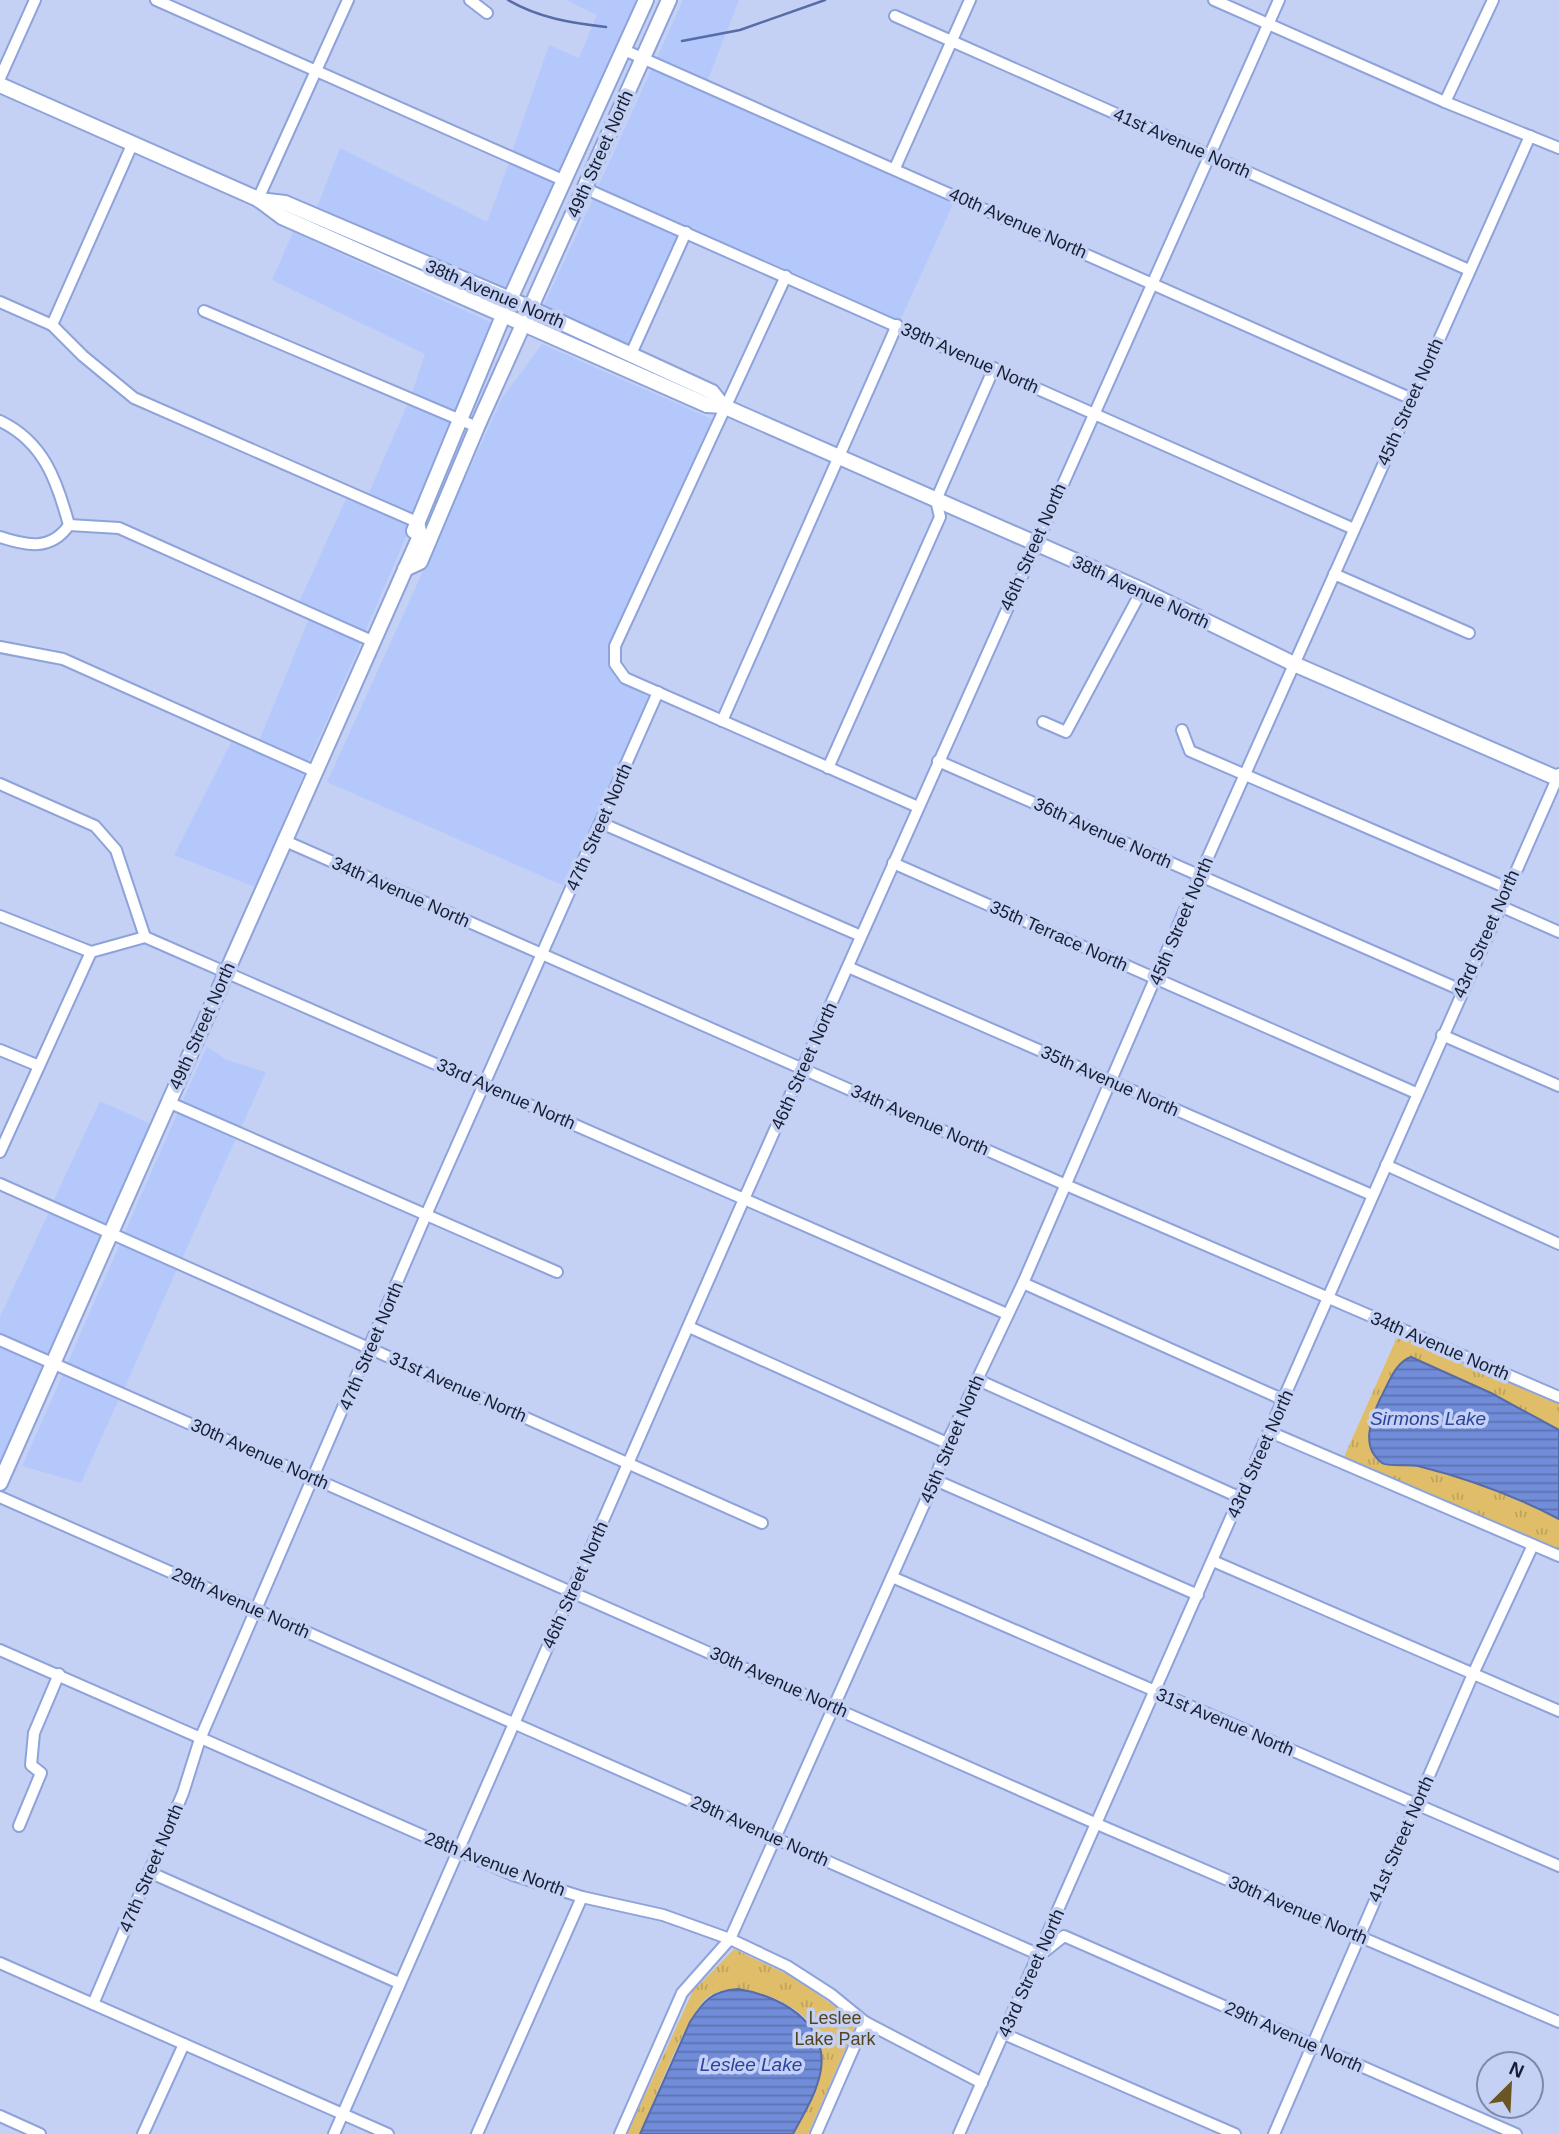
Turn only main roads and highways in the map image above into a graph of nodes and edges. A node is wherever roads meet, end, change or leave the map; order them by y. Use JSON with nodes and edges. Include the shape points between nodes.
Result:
{"nodes":[{"id":1,"x":646,"y":0,"type":"edge"},
{"id":2,"x":670,"y":0,"type":"edge"},
{"id":3,"x":0,"y":85,"type":"edge"},
{"id":4,"x":258,"y":199,"type":"junction"},
{"id":5,"x":510,"y":299,"type":"junction"},
{"id":6,"x":530,"y":308,"type":"junction"},
{"id":7,"x":504,"y":315,"type":"junction"},
{"id":8,"x":523,"y":325,"type":"junction"},
{"id":9,"x":723,"y":406,"type":"junction"},
{"id":10,"x":442,"y":511,"type":"junction"},
{"id":11,"x":417,"y":522,"type":"junction"},
{"id":12,"x":405,"y":569,"type":"junction"},
{"id":13,"x":1558,"y":777,"type":"edge"},
{"id":14,"x":0,"y":1483,"type":"edge"}],
"edges":[{"from":1,"to":5,"type":"main road","name":"49th Street North"},
{"from":2,"to":6,"type":"main road","name":"49th Street North"},
{"from":3,"to":4,"type":"main road","name":"38th Avenue North"},
{"from":4,"to":5,"type":"main road","name":"38th Avenue North","via":[[285,203]]},
{"from":4,"to":7,"type":"main road","name":"38th Avenue North","via":[[282,217]]},
{"from":5,"to":6,"type":"main road","name":"38th Avenue North"},
{"from":5,"to":7,"type":"main road","name":"49th Street North"},
{"from":6,"to":8,"type":"main road","name":"49th Street North"},
{"from":6,"to":9,"type":"main road","name":"38th Avenue North","via":[[712,393]]},
{"from":7,"to":8,"type":"main road","name":"38th Avenue North"},
{"from":7,"to":11,"type":"main road","name":"49th Street North"},
{"from":8,"to":9,"type":"main road","name":"38th Avenue North","via":[[707,405]]},
{"from":8,"to":10,"type":"main road","name":"49th Street North"},
{"from":9,"to":13,"type":"main road","name":"38th Avenue North","via":[[1142,590],[1294,664]]},
{"from":10,"to":11,"type":"main road"},
{"from":10,"to":12,"type":"main road","name":"49th Street North","via":[[420,562]]},
{"from":11,"to":12,"type":"main road","name":"49th Street North","via":[[404,555]]},
{"from":12,"to":14,"type":"main road","name":"49th Street North"}]}
